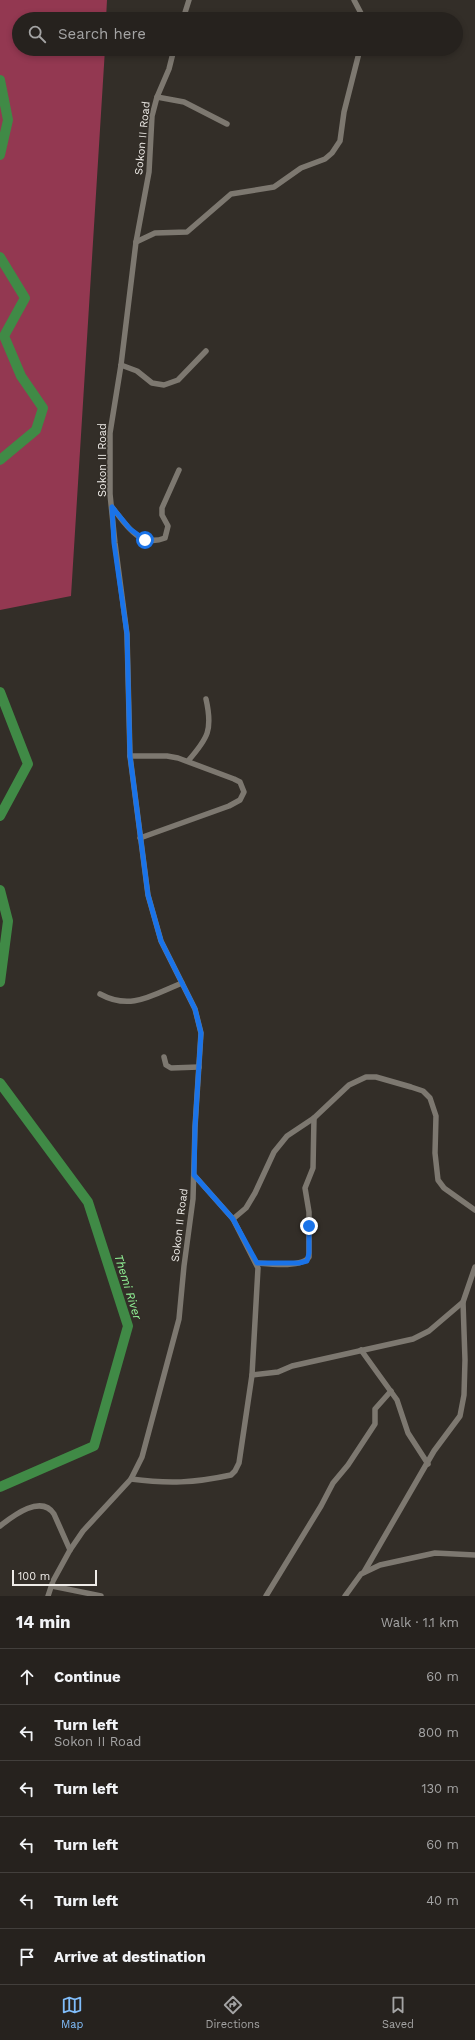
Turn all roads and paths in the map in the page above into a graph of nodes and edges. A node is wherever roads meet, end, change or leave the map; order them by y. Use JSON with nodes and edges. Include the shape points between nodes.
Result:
{"nodes":[{"id":1,"x":189,"y":0,"type":"edge"},
{"id":2,"x":354,"y":0,"type":"edge"},
{"id":3,"x":185,"y":12,"type":"edge"},
{"id":4,"x":360,"y":12,"type":"edge"},
{"id":5,"x":172,"y":56,"type":"edge"},
{"id":6,"x":358,"y":56,"type":"edge"},
{"id":7,"x":157,"y":97,"type":"junction"},
{"id":8,"x":227,"y":124,"type":"dead end"},
{"id":9,"x":136,"y":242,"type":"junction"},
{"id":10,"x":206,"y":351,"type":"dead end"},
{"id":11,"x":121,"y":365,"type":"junction"},
{"id":12,"x":178,"y":470,"type":"dead end"},
{"id":13,"x":112,"y":507,"type":"junction"},
{"id":14,"x":206,"y":699,"type":"dead end"},
{"id":15,"x":130,"y":756,"type":"junction"},
{"id":16,"x":188,"y":761,"type":"junction"},
{"id":17,"x":140,"y":838,"type":"junction"},
{"id":18,"x":182,"y":983,"type":"junction"},
{"id":19,"x":100,"y":994,"type":"dead end"},
{"id":20,"x":164,"y":1057,"type":"dead end"},
{"id":21,"x":199,"y":1067,"type":"junction"},
{"id":22,"x":314,"y":1118,"type":"junction"},
{"id":23,"x":194,"y":1175,"type":"junction"},
{"id":24,"x":475,"y":1210,"type":"edge"},
{"id":25,"x":233,"y":1219,"type":"junction"},
{"id":26,"x":257,"y":1263,"type":"junction"},
{"id":27,"x":475,"y":1267,"type":"edge"},
{"id":28,"x":463,"y":1302,"type":"junction"},
{"id":29,"x":361,"y":1350,"type":"junction"},
{"id":30,"x":252,"y":1375,"type":"junction"},
{"id":31,"x":391,"y":1391,"type":"junction"},
{"id":32,"x":428,"y":1464,"type":"junction"},
{"id":33,"x":131,"y":1479,"type":"junction"},
{"id":34,"x":0,"y":1526,"type":"edge"},
{"id":35,"x":70,"y":1550,"type":"junction"},
{"id":36,"x":475,"y":1555,"type":"edge"},
{"id":37,"x":364,"y":1572,"type":"junction"},
{"id":38,"x":52,"y":1586,"type":"junction"},
{"id":39,"x":48,"y":1596,"type":"edge"},
{"id":40,"x":101,"y":1596,"type":"edge"},
{"id":41,"x":266,"y":1596,"type":"edge"},
{"id":42,"x":345,"y":1596,"type":"edge"}],
"edges":[{"from":1,"to":3,"type":"street"},
{"from":2,"to":4,"type":"street"},
{"from":5,"to":7,"type":"street","name":"Sokon II Road"},
{"from":6,"to":9,"type":"street","via":[[344,112],[340,141],[325,159],[301,168],[274,187],[231,194],[187,232],[156,233]]},
{"from":7,"to":8,"type":"street","via":[[184,102]]},
{"from":7,"to":9,"type":"street","name":"Sokon II Road","via":[[152,116],[149,172]]},
{"from":9,"to":11,"type":"street","name":"Sokon II Road"},
{"from":10,"to":11,"type":"street","via":[[178,380],[164,385],[152,383],[138,371]]},
{"from":11,"to":13,"type":"street","name":"Sokon II Road","via":[[110,433]]},
{"from":12,"to":13,"type":"street","via":[[162,508],[162,515],[168,526],[166,538],[150,541],[140,538]]},
{"from":13,"to":15,"type":"street","name":"Sokon II Road","via":[[114,543],[127,634]]},
{"from":14,"to":16,"type":"street","via":[[210,729]]},
{"from":15,"to":16,"type":"street","via":[[167,756]]},
{"from":15,"to":17,"type":"street","name":"Sokon II Road"},
{"from":16,"to":17,"type":"street","via":[[240,782],[243,796],[229,806]]},
{"from":17,"to":18,"type":"street","name":"Sokon II Road","via":[[155,926]]},
{"from":18,"to":19,"type":"street","via":[[134,1002],[121,1002]]},
{"from":18,"to":21,"type":"street","name":"Sokon II Road","via":[[198,1021],[201,1041]]},
{"from":20,"to":21,"type":"street","via":[[166,1065],[171,1068]]},
{"from":21,"to":23,"type":"street","name":"Sokon II Road"},
{"from":22,"to":24,"type":"street","via":[[349,1085],[366,1077],[391,1081],[423,1091],[430,1098],[436,1116],[435,1165],[438,1180],[444,1188]]},
{"from":22,"to":25,"type":"street","via":[[295,1129],[280,1144],[246,1208]]},
{"from":22,"to":26,"type":"street","via":[[313,1168],[305,1188],[309,1212],[309,1257],[307,1261],[299,1263]]},
{"from":23,"to":25,"type":"street"},
{"from":23,"to":33,"type":"street","name":"Sokon II Road","via":[[180,1319],[142,1456]]},
{"from":25,"to":26,"type":"street"},
{"from":26,"to":30,"type":"street","via":[[259,1274]]},
{"from":27,"to":28,"type":"street"},
{"from":28,"to":29,"type":"street","via":[[421,1336]]},
{"from":28,"to":32,"type":"street","via":[[462,1410]]},
{"from":29,"to":30,"type":"street","via":[[292,1366],[281,1372]]},
{"from":29,"to":31,"type":"street"},
{"from":30,"to":33,"type":"street","via":[[236,1471],[231,1475],[185,1483]]},
{"from":31,"to":32,"type":"street","via":[[400,1405],[408,1433]]},
{"from":31,"to":41,"type":"street","via":[[376,1409],[375,1424],[333,1483]]},
{"from":32,"to":37,"type":"street"},
{"from":33,"to":35,"type":"street","name":"Sokon II Road","via":[[83,1531]]},
{"from":34,"to":35,"type":"street","via":[[25,1510],[46,1506],[54,1514]]},
{"from":35,"to":38,"type":"street","name":"Sokon II Road"},
{"from":36,"to":37,"type":"street","via":[[429,1554],[380,1565]]},
{"from":37,"to":42,"type":"street"},
{"from":38,"to":39,"type":"street","name":"Sokon II Road"},
{"from":38,"to":40,"type":"street"}]}
